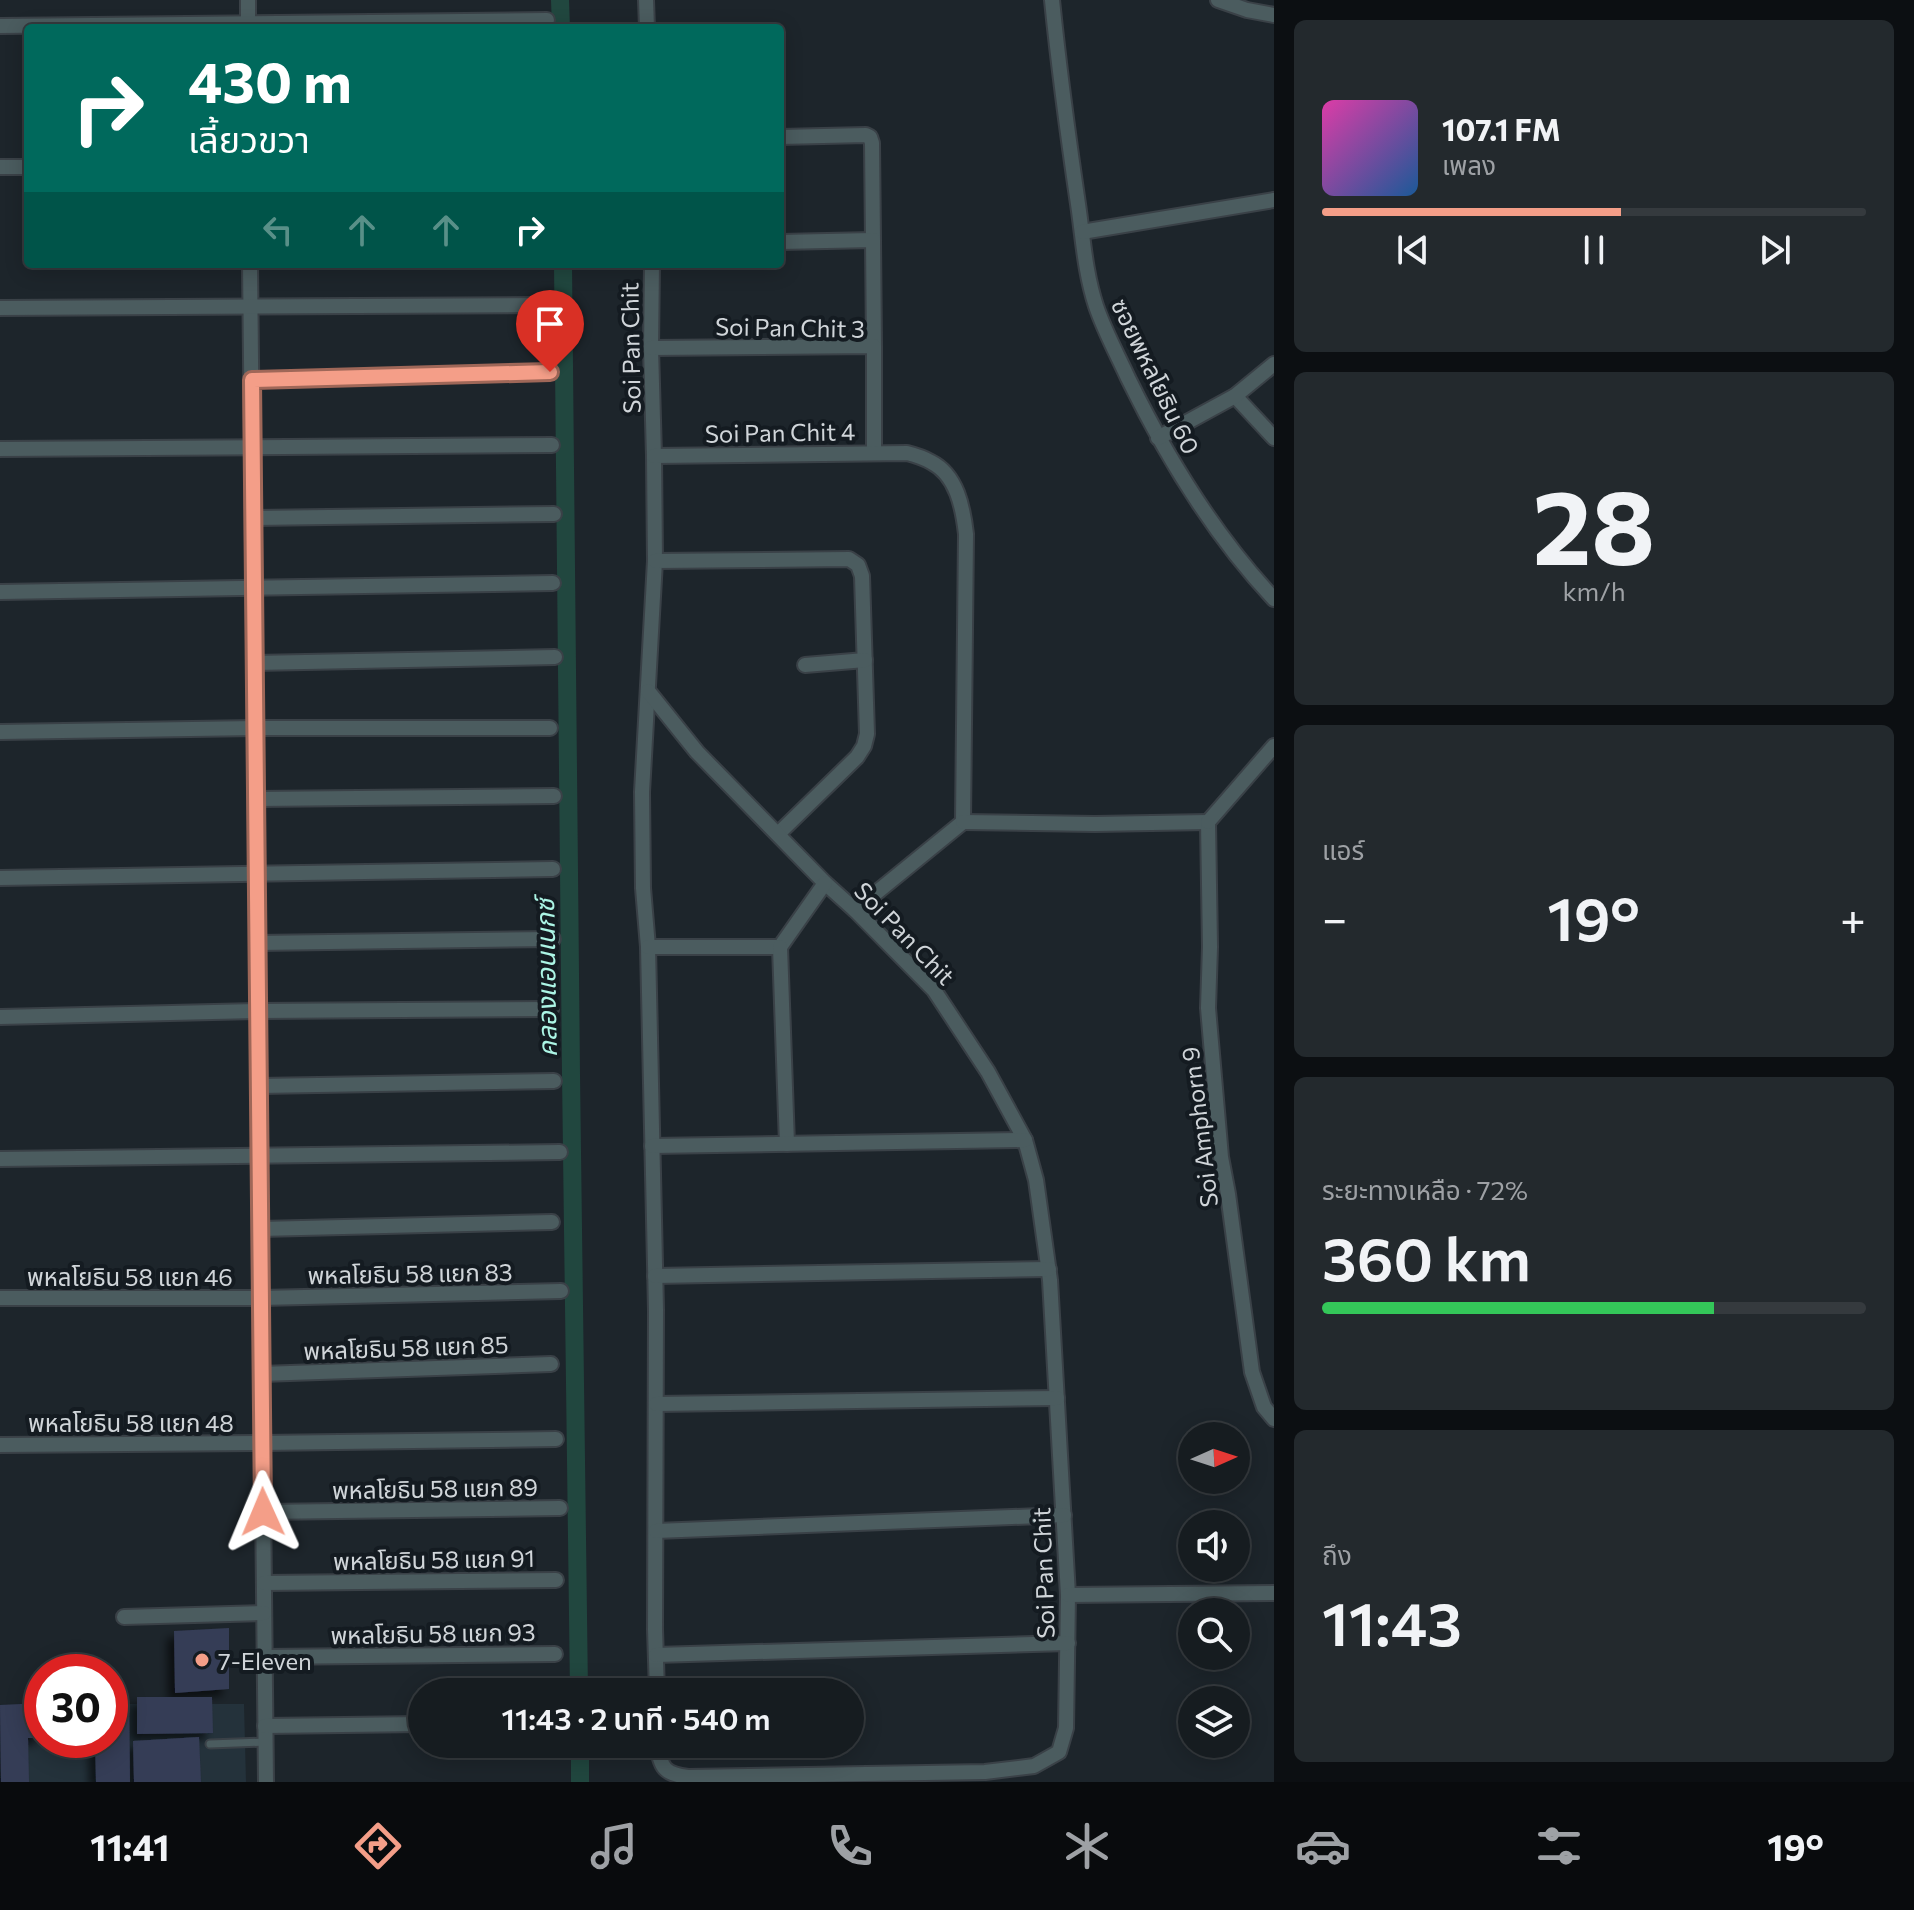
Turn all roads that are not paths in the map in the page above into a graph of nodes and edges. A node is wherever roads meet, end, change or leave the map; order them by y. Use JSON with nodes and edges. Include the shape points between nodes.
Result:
{"nodes":[{"id":1,"x":248,"y":0,"type":"edge"},
{"id":2,"x":646,"y":0,"type":"edge"},
{"id":3,"x":1052,"y":0,"type":"edge"},
{"id":4,"x":1218,"y":0,"type":"edge"},
{"id":5,"x":1274,"y":15,"type":"edge"},
{"id":6,"x":547,"y":20,"type":"dead end"},
{"id":7,"x":248,"y":24,"type":"edge"},
{"id":8,"x":348,"y":24,"type":"edge"},
{"id":9,"x":647,"y":24,"type":"edge"},
{"id":10,"x":0,"y":26,"type":"edge"},
{"id":11,"x":24,"y":26,"type":"edge"},
{"id":12,"x":784,"y":137,"type":"edge"},
{"id":13,"x":0,"y":167,"type":"edge"},
{"id":14,"x":24,"y":167,"type":"edge"},
{"id":15,"x":1274,"y":200,"type":"edge"},
{"id":16,"x":1082,"y":232,"type":"junction"},
{"id":17,"x":873,"y":240,"type":"junction"},
{"id":18,"x":784,"y":242,"type":"edge"},
{"id":19,"x":250,"y":268,"type":"edge"},
{"id":20,"x":652,"y":268,"type":"edge"},
{"id":21,"x":546,"y":305,"type":"dead end"},
{"id":22,"x":0,"y":308,"type":"edge"},
{"id":23,"x":251,"y":308,"type":"junction"},
{"id":24,"x":874,"y":346,"type":"junction"},
{"id":25,"x":651,"y":348,"type":"junction"},
{"id":26,"x":1274,"y":364,"type":"edge"},
{"id":27,"x":550,"y":372,"type":"dead end"},
{"id":28,"x":252,"y":380,"type":"junction"},
{"id":29,"x":1235,"y":396,"type":"junction"},
{"id":30,"x":1158,"y":438,"type":"junction"},
{"id":31,"x":1274,"y":438,"type":"edge"},
{"id":32,"x":552,"y":445,"type":"dead end"},
{"id":33,"x":252,"y":448,"type":"junction"},
{"id":34,"x":0,"y":449,"type":"edge"},
{"id":35,"x":874,"y":453,"type":"junction"},
{"id":36,"x":654,"y":456,"type":"junction"},
{"id":37,"x":554,"y":514,"type":"dead end"},
{"id":38,"x":253,"y":518,"type":"junction"},
{"id":39,"x":655,"y":561,"type":"junction"},
{"id":40,"x":553,"y":583,"type":"dead end"},
{"id":41,"x":254,"y":588,"type":"junction"},
{"id":42,"x":0,"y":592,"type":"edge"},
{"id":43,"x":1274,"y":599,"type":"edge"},
{"id":44,"x":555,"y":657,"type":"dead end"},
{"id":45,"x":865,"y":660,"type":"junction"},
{"id":46,"x":254,"y":663,"type":"junction"},
{"id":47,"x":805,"y":665,"type":"dead end"},
{"id":48,"x":648,"y":691,"type":"junction"},
{"id":49,"x":255,"y":728,"type":"junction"},
{"id":50,"x":550,"y":728,"type":"dead end"},
{"id":51,"x":0,"y":732,"type":"edge"},
{"id":52,"x":1274,"y":746,"type":"edge"},
{"id":53,"x":554,"y":796,"type":"dead end"},
{"id":54,"x":256,"y":799,"type":"junction"},
{"id":55,"x":963,"y":822,"type":"junction"},
{"id":56,"x":1208,"y":822,"type":"junction"},
{"id":57,"x":778,"y":834,"type":"junction"},
{"id":58,"x":553,"y":869,"type":"dead end"},
{"id":59,"x":256,"y":872,"type":"junction"},
{"id":60,"x":0,"y":878,"type":"edge"},
{"id":61,"x":825,"y":883,"type":"junction"},
{"id":62,"x":855,"y":910,"type":"junction"},
{"id":63,"x":553,"y":939,"type":"dead end"},
{"id":64,"x":257,"y":943,"type":"junction"},
{"id":65,"x":648,"y":947,"type":"junction"},
{"id":66,"x":780,"y":947,"type":"junction"},
{"id":67,"x":551,"y":1009,"type":"dead end"},
{"id":68,"x":258,"y":1011,"type":"junction"},
{"id":69,"x":0,"y":1017,"type":"edge"},
{"id":70,"x":554,"y":1081,"type":"dead end"},
{"id":71,"x":259,"y":1086,"type":"junction"},
{"id":72,"x":1025,"y":1140,"type":"junction"},
{"id":73,"x":787,"y":1144,"type":"junction"},
{"id":74,"x":652,"y":1146,"type":"junction"},
{"id":75,"x":560,"y":1152,"type":"dead end"},
{"id":76,"x":259,"y":1156,"type":"junction"},
{"id":77,"x":0,"y":1159,"type":"edge"},
{"id":78,"x":552,"y":1222,"type":"dead end"},
{"id":79,"x":260,"y":1229,"type":"junction"},
{"id":80,"x":1049,"y":1269,"type":"junction"},
{"id":81,"x":655,"y":1276,"type":"junction"},
{"id":82,"x":561,"y":1291,"type":"dead end"},
{"id":83,"x":0,"y":1298,"type":"edge"},
{"id":84,"x":261,"y":1298,"type":"junction"},
{"id":85,"x":551,"y":1364,"type":"dead end"},
{"id":86,"x":261,"y":1374,"type":"junction"},
{"id":87,"x":1057,"y":1398,"type":"junction"},
{"id":88,"x":656,"y":1404,"type":"junction"},
{"id":89,"x":1274,"y":1419,"type":"edge"},
{"id":90,"x":556,"y":1439,"type":"dead end"},
{"id":91,"x":262,"y":1443,"type":"junction"},
{"id":92,"x":0,"y":1445,"type":"edge"},
{"id":93,"x":560,"y":1508,"type":"dead end"},
{"id":94,"x":263,"y":1512,"type":"junction"},
{"id":95,"x":1064,"y":1515,"type":"junction"},
{"id":96,"x":656,"y":1531,"type":"junction"},
{"id":97,"x":556,"y":1580,"type":"dead end"},
{"id":98,"x":264,"y":1583,"type":"junction"},
{"id":99,"x":1274,"y":1593,"type":"edge"},
{"id":100,"x":1068,"y":1595,"type":"junction"},
{"id":101,"x":264,"y":1613,"type":"junction"},
{"id":102,"x":124,"y":1617,"type":"dead end"},
{"id":103,"x":1068,"y":1643,"type":"junction"},
{"id":104,"x":555,"y":1654,"type":"dead end"},
{"id":105,"x":656,"y":1655,"type":"junction"},
{"id":106,"x":264,"y":1657,"type":"junction"},
{"id":107,"x":657,"y":1678,"type":"edge"},
{"id":108,"x":408,"y":1724,"type":"edge"},
{"id":109,"x":265,"y":1726,"type":"junction"},
{"id":110,"x":265,"y":1742,"type":"junction"},
{"id":111,"x":210,"y":1744,"type":"dead end"},
{"id":112,"x":660,"y":1758,"type":"edge"},
{"id":113,"x":266,"y":1782,"type":"edge"}],
"edges":[{"from":1,"to":7,"type":"street"},
{"from":2,"to":9,"type":"street"},
{"from":3,"to":16,"type":"street","name":"ซอยพหลโยธิน 60"},
{"from":4,"to":5,"type":"street"},
{"from":6,"to":8,"type":"street"},
{"from":10,"to":11,"type":"street"},
{"from":12,"to":17,"type":"street","via":[[870,137]]},
{"from":13,"to":14,"type":"street"},
{"from":15,"to":16,"type":"street"},
{"from":16,"to":30,"type":"street","name":"ซอยพหลโยธิน 60","via":[[1096,307]]},
{"from":17,"to":18,"type":"street"},
{"from":17,"to":24,"type":"street"},
{"from":19,"to":23,"type":"street"},
{"from":20,"to":25,"type":"street","name":"Soi Pan Chit"},
{"from":21,"to":23,"type":"street"},
{"from":22,"to":23,"type":"street"},
{"from":23,"to":28,"type":"street"},
{"from":24,"to":25,"type":"street","name":"Soi Pan Chit 3"},
{"from":24,"to":35,"type":"street","name":"Soi Pan Chit 3"},
{"from":25,"to":36,"type":"street","name":"Soi Pan Chit"},
{"from":26,"to":29,"type":"street"},
{"from":27,"to":28,"type":"street"},
{"from":28,"to":33,"type":"street"},
{"from":29,"to":30,"type":"street"},
{"from":29,"to":31,"type":"street"},
{"from":30,"to":43,"type":"street","name":"ซอยพหลโยธิน 60","via":[[1205,515]]},
{"from":32,"to":33,"type":"street"},
{"from":33,"to":34,"type":"street"},
{"from":33,"to":38,"type":"street"},
{"from":35,"to":36,"type":"street","name":"Soi Pan Chit 4"},
{"from":35,"to":55,"type":"street","name":"Soi Pan Chit 4","via":[[907,453],[934,462],[951,480],[963,505]]},
{"from":36,"to":39,"type":"street","name":"Soi Pan Chit"},
{"from":37,"to":38,"type":"street"},
{"from":38,"to":41,"type":"street"},
{"from":39,"to":45,"type":"street","via":[[849,559],[862,576]]},
{"from":39,"to":48,"type":"street","name":"Soi Pan Chit"},
{"from":40,"to":41,"type":"street"},
{"from":41,"to":42,"type":"street"},
{"from":41,"to":46,"type":"street"},
{"from":44,"to":46,"type":"street"},
{"from":45,"to":47,"type":"street"},
{"from":45,"to":57,"type":"street","via":[[864,746]]},
{"from":46,"to":49,"type":"street"},
{"from":48,"to":57,"type":"street","name":"Soi Pan Chit","via":[[697,752]]},
{"from":48,"to":65,"type":"street","via":[[642,792]]},
{"from":49,"to":50,"type":"street"},
{"from":49,"to":51,"type":"street"},
{"from":49,"to":54,"type":"street"},
{"from":52,"to":56,"type":"street"},
{"from":53,"to":54,"type":"street"},
{"from":54,"to":59,"type":"street"},
{"from":55,"to":56,"type":"street"},
{"from":55,"to":62,"type":"street"},
{"from":56,"to":89,"type":"street","name":"Soi Amphorn 9","via":[[1208,1008],[1221,1157],[1252,1372]]},
{"from":57,"to":61,"type":"street","name":"Soi Pan Chit"},
{"from":58,"to":59,"type":"street"},
{"from":59,"to":60,"type":"street"},
{"from":59,"to":64,"type":"street"},
{"from":61,"to":62,"type":"street","name":"Soi Pan Chit"},
{"from":61,"to":66,"type":"street"},
{"from":62,"to":72,"type":"street","name":"Soi Pan Chit","via":[[934,990]]},
{"from":63,"to":64,"type":"street"},
{"from":64,"to":68,"type":"street"},
{"from":65,"to":66,"type":"street"},
{"from":65,"to":74,"type":"street"},
{"from":66,"to":73,"type":"street"},
{"from":67,"to":68,"type":"street"},
{"from":68,"to":69,"type":"street"},
{"from":68,"to":71,"type":"street"},
{"from":70,"to":71,"type":"street"},
{"from":71,"to":76,"type":"street"},
{"from":72,"to":73,"type":"street"},
{"from":72,"to":80,"type":"street","name":"Soi Pan Chit"},
{"from":73,"to":74,"type":"street"},
{"from":74,"to":81,"type":"street"},
{"from":75,"to":76,"type":"street"},
{"from":76,"to":77,"type":"street"},
{"from":76,"to":79,"type":"street"},
{"from":78,"to":79,"type":"street"},
{"from":79,"to":84,"type":"street"},
{"from":80,"to":81,"type":"street"},
{"from":80,"to":87,"type":"street","name":"Soi Pan Chit"},
{"from":81,"to":88,"type":"street"},
{"from":82,"to":84,"type":"street","name":"พหลโยธิน 58 แยก 83"},
{"from":83,"to":84,"type":"street","name":"พหลโยธิน 58 แยก 46"},
{"from":84,"to":86,"type":"street"},
{"from":85,"to":86,"type":"street","name":"พหลโยธิน 58 แยก 85"},
{"from":86,"to":91,"type":"street"},
{"from":87,"to":88,"type":"street"},
{"from":87,"to":95,"type":"street","name":"Soi Pan Chit"},
{"from":88,"to":96,"type":"street"},
{"from":90,"to":91,"type":"street","name":"พหลโยธิน 58 แยก 48"},
{"from":91,"to":92,"type":"street","name":"พหลโยธิน 58 แยก 48"},
{"from":91,"to":94,"type":"street"},
{"from":93,"to":94,"type":"street","name":"พหลโยธิน 58 แยก 89"},
{"from":94,"to":98,"type":"street"},
{"from":95,"to":96,"type":"street"},
{"from":95,"to":100,"type":"street","name":"Soi Pan Chit"},
{"from":96,"to":105,"type":"street"},
{"from":97,"to":98,"type":"street","name":"พหลโยธิน 58 แยก 91"},
{"from":98,"to":101,"type":"street"},
{"from":99,"to":100,"type":"street"},
{"from":100,"to":103,"type":"street","name":"Soi Pan Chit"},
{"from":101,"to":102,"type":"street"},
{"from":101,"to":106,"type":"street"},
{"from":103,"to":105,"type":"street"},
{"from":103,"to":112,"type":"street","name":"Soi Pan Chit","via":[[1066,1728],[1059,1752],[1034,1766],[985,1772],[688,1777],[671,1775]]},
{"from":104,"to":106,"type":"street","name":"พหลโยธิน 58 แยก 93"},
{"from":105,"to":107,"type":"street"},
{"from":106,"to":109,"type":"street"},
{"from":108,"to":109,"type":"street"},
{"from":109,"to":110,"type":"street"},
{"from":110,"to":111,"type":"lane"},
{"from":110,"to":113,"type":"street"}]}
